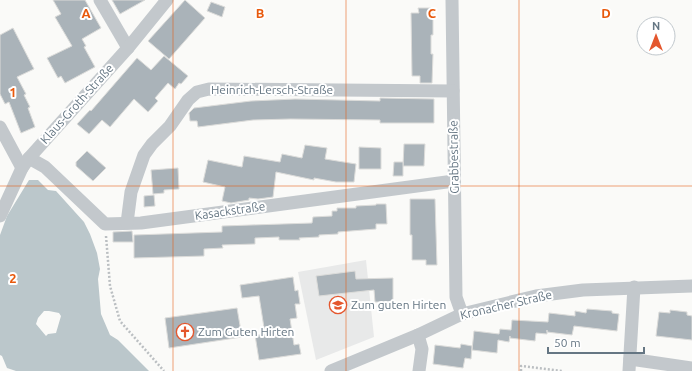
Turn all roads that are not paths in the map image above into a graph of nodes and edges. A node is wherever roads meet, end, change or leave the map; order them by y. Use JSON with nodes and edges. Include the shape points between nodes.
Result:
{"nodes":[{"id":1,"x":100,"y":0,"type":"edge"},
{"id":2,"x":167,"y":0,"type":"edge"},
{"id":3,"x":452,"y":0,"type":"edge"},
{"id":4,"x":128,"y":48,"type":"junction"},
{"id":5,"x":453,"y":91,"type":"junction"},
{"id":6,"x":0,"y":127,"type":"edge"},
{"id":7,"x":25,"y":163,"type":"junction"},
{"id":8,"x":454,"y":181,"type":"junction"},
{"id":9,"x":0,"y":216,"type":"edge"},
{"id":10,"x":127,"y":223,"type":"junction"},
{"id":11,"x":692,"y":286,"type":"edge"},
{"id":12,"x":634,"y":287,"type":"junction"},
{"id":13,"x":462,"y":314,"type":"junction"},
{"id":14,"x":418,"y":334,"type":"junction"},
{"id":15,"x":629,"y":365,"type":"edge"},
{"id":16,"x":692,"y":368,"type":"edge"},
{"id":17,"x":331,"y":371,"type":"edge"},
{"id":18,"x":419,"y":371,"type":"edge"}],
"edges":[{"from":1,"to":4,"type":"street"},
{"from":2,"to":4,"type":"street","name":"Klaus-Groth-Straße"},
{"from":3,"to":5,"type":"street","name":"Grabbestraße"},
{"from":4,"to":7,"type":"street","name":"Klaus-Groth-Straße"},
{"from":5,"to":8,"type":"street","name":"Grabbestraße"},
{"from":5,"to":10,"type":"street","name":"Heinrich-Lersch-Straße","via":[[209,89],[197,92],[144,156],[131,192]]},
{"from":6,"to":7,"type":"street"},
{"from":7,"to":9,"type":"street","name":"Klaus-Groth-Straße"},
{"from":7,"to":10,"type":"street","name":"Kasackstraße","via":[[45,167],[105,224]]},
{"from":8,"to":10,"type":"street","name":"Kasackstraße"},
{"from":8,"to":13,"type":"street","name":"Grabbestraße","via":[[456,297]]},
{"from":11,"to":12,"type":"street","name":"Kronacher Straße"},
{"from":12,"to":13,"type":"street","name":"Kronacher Straße","via":[[536,296]]},
{"from":12,"to":15,"type":"street"},
{"from":13,"to":14,"type":"street","name":"Kronacher Straße"},
{"from":14,"to":17,"type":"street","name":"Kronacher Straße"},
{"from":14,"to":18,"type":"street","via":[[422,349]]},
{"from":15,"to":16,"type":"street"}]}
